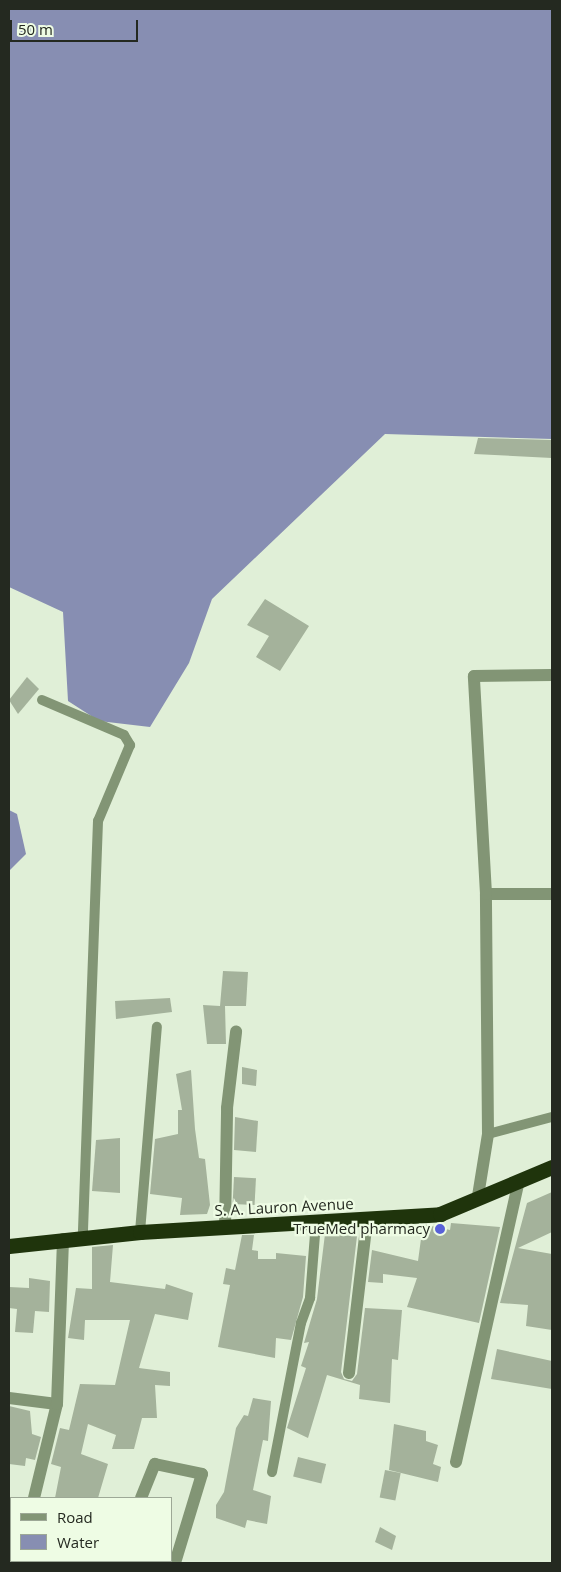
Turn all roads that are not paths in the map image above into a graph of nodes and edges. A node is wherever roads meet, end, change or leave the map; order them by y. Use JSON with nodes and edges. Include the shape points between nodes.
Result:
{"nodes":[{"id":1,"x":552,"y":676,"type":"edge"},
{"id":2,"x":42,"y":700,"type":"dead end"},
{"id":3,"x":486,"y":894,"type":"junction"},
{"id":4,"x":552,"y":894,"type":"edge"},
{"id":5,"x":157,"y":1027,"type":"dead end"},
{"id":6,"x":236,"y":1032,"type":"dead end"},
{"id":7,"x":552,"y":1116,"type":"edge"},
{"id":8,"x":488,"y":1134,"type":"junction"},
{"id":9,"x":552,"y":1167,"type":"edge"},
{"id":10,"x":519,"y":1181,"type":"junction"},
{"id":11,"x":478,"y":1196,"type":"junction"},
{"id":12,"x":367,"y":1219,"type":"junction"},
{"id":13,"x":316,"y":1222,"type":"junction"},
{"id":14,"x":225,"y":1228,"type":"junction"},
{"id":15,"x":140,"y":1232,"type":"junction"},
{"id":16,"x":83,"y":1237,"type":"junction"},
{"id":17,"x":64,"y":1239,"type":"junction"},
{"id":18,"x":9,"y":1246,"type":"edge"},
{"id":19,"x":349,"y":1373,"type":"dead end"},
{"id":20,"x":9,"y":1398,"type":"edge"},
{"id":21,"x":57,"y":1404,"type":"junction"},
{"id":22,"x":456,"y":1462,"type":"dead end"},
{"id":23,"x":272,"y":1472,"type":"dead end"},
{"id":24,"x":34,"y":1497,"type":"edge"},
{"id":25,"x":141,"y":1497,"type":"edge"},
{"id":26,"x":175,"y":1563,"type":"edge"}],
"edges":[{"from":1,"to":3,"type":"street","via":[[474,676]]},
{"from":2,"to":16,"type":"lane","via":[[124,735],[130,745],[118,783],[103,802],[98,821]]},
{"from":3,"to":4,"type":"street"},
{"from":3,"to":8,"type":"street"},
{"from":5,"to":15,"type":"lane"},
{"from":6,"to":14,"type":"street","via":[[227,1108]]},
{"from":7,"to":8,"type":"lane"},
{"from":8,"to":11,"type":"street"},
{"from":9,"to":10,"type":"highway","name":"S. A. Lauron Avenue"},
{"from":10,"to":11,"type":"highway","name":"S. A. Lauron Avenue"},
{"from":10,"to":22,"type":"street"},
{"from":11,"to":12,"type":"highway","name":"S. A. Lauron Avenue","via":[[440,1214]]},
{"from":12,"to":13,"type":"highway","name":"S. A. Lauron Avenue"},
{"from":12,"to":19,"type":"street"},
{"from":13,"to":14,"type":"highway","name":"S. A. Lauron Avenue"},
{"from":13,"to":23,"type":"lane","via":[[310,1298],[301,1323]]},
{"from":14,"to":15,"type":"highway","name":"S. A. Lauron Avenue"},
{"from":15,"to":16,"type":"highway","name":"S. A. Lauron Avenue"},
{"from":16,"to":17,"type":"highway","name":"S. A. Lauron Avenue"},
{"from":17,"to":18,"type":"highway","name":"S. A. Lauron Avenue"},
{"from":17,"to":21,"type":"street"},
{"from":20,"to":21,"type":"street"},
{"from":21,"to":24,"type":"street"},
{"from":25,"to":26,"type":"street","via":[[155,1464],[202,1474]]}]}
